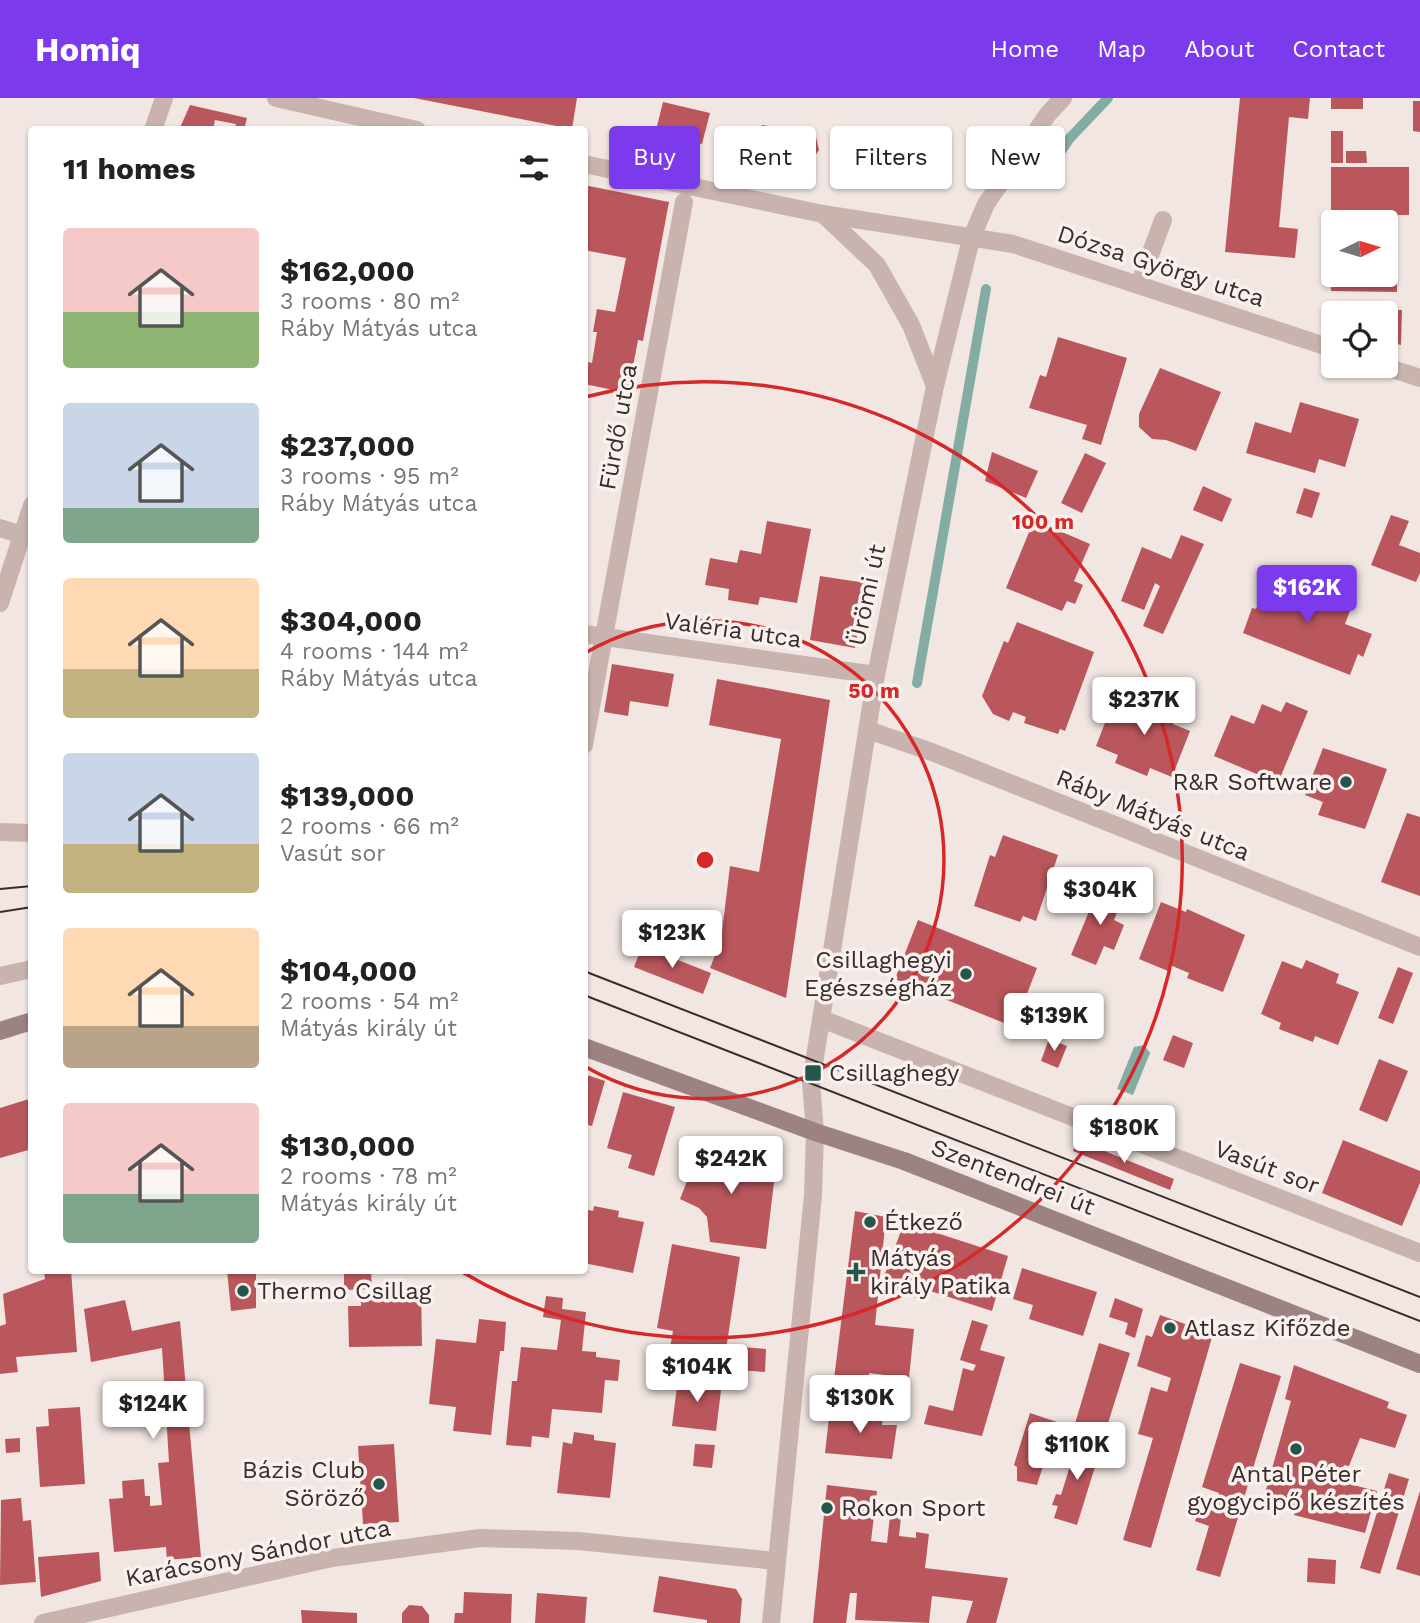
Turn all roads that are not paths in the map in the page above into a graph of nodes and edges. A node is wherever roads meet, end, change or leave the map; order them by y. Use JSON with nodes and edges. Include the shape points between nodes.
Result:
{"nodes":[{"id":1,"x":164,"y":98,"type":"edge"},
{"id":2,"x":276,"y":98,"type":"edge"},
{"id":3,"x":1063,"y":98,"type":"edge"},
{"id":4,"x":154,"y":126,"type":"edge"},
{"id":5,"x":400,"y":126,"type":"edge"},
{"id":6,"x":588,"y":165,"type":"edge"},
{"id":7,"x":684,"y":202,"type":"dead end"},
{"id":8,"x":824,"y":214,"type":"junction"},
{"id":9,"x":1163,"y":220,"type":"dead end"},
{"id":10,"x":971,"y":239,"type":"junction"},
{"id":11,"x":1139,"y":285,"type":"junction"},
{"id":12,"x":1321,"y":345,"type":"edge"},
{"id":13,"x":1398,"y":371,"type":"edge"},
{"id":14,"x":1420,"y":378,"type":"edge"},
{"id":15,"x":935,"y":386,"type":"junction"},
{"id":16,"x":0,"y":528,"type":"edge"},
{"id":17,"x":26,"y":537,"type":"edge"},
{"id":18,"x":0,"y":603,"type":"edge"},
{"id":19,"x":588,"y":635,"type":"edge"},
{"id":20,"x":605,"y":637,"type":"junction"},
{"id":21,"x":876,"y":675,"type":"junction"},
{"id":22,"x":588,"y":724,"type":"edge"},
{"id":23,"x":867,"y":730,"type":"junction"},
{"id":24,"x":0,"y":832,"type":"edge"},
{"id":25,"x":28,"y":833,"type":"edge"},
{"id":26,"x":1420,"y":947,"type":"edge"},
{"id":27,"x":28,"y":970,"type":"edge"},
{"id":28,"x":0,"y":976,"type":"edge"},
{"id":29,"x":822,"y":1019,"type":"junction"},
{"id":30,"x":28,"y":1022,"type":"edge"},
{"id":31,"x":0,"y":1031,"type":"edge"},
{"id":32,"x":588,"y":1047,"type":"edge"},
{"id":33,"x":815,"y":1132,"type":"junction"},
{"id":34,"x":1420,"y":1253,"type":"edge"},
{"id":35,"x":1420,"y":1364,"type":"edge"},
{"id":36,"x":776,"y":1561,"type":"junction"},
{"id":37,"x":43,"y":1623,"type":"edge"},
{"id":38,"x":771,"y":1623,"type":"edge"}],
"edges":[{"from":1,"to":4,"type":"street"},
{"from":2,"to":5,"type":"street"},
{"from":3,"to":10,"type":"street","name":"Ürömi út","via":[[986,204]]},
{"from":6,"to":8,"type":"street","name":"Dózsa György utca"},
{"from":7,"to":20,"type":"street","name":"Fürdő utca"},
{"from":8,"to":10,"type":"street","name":"Dózsa György utca"},
{"from":8,"to":15,"type":"street","via":[[877,265],[911,325]]},
{"from":9,"to":11,"type":"street"},
{"from":10,"to":11,"type":"street","name":"Dózsa György utca","via":[[1013,244]]},
{"from":10,"to":15,"type":"street","name":"Ürömi út"},
{"from":11,"to":12,"type":"street","name":"Dózsa György utca"},
{"from":13,"to":14,"type":"street"},
{"from":15,"to":21,"type":"street","name":"Ürömi út"},
{"from":16,"to":17,"type":"street"},
{"from":17,"to":18,"type":"street"},
{"from":19,"to":20,"type":"street","name":"Valéria utca"},
{"from":20,"to":21,"type":"street","name":"Valéria utca"},
{"from":20,"to":22,"type":"street","name":"Fürdő utca"},
{"from":21,"to":23,"type":"street","name":"Ürömi út"},
{"from":23,"to":26,"type":"street","name":"Ráby Mátyás utca"},
{"from":23,"to":29,"type":"street","name":"Ürömi út"},
{"from":24,"to":25,"type":"street"},
{"from":27,"to":28,"type":"street"},
{"from":29,"to":33,"type":"street","name":"Ürömi út","via":[[811,1082]]},
{"from":29,"to":34,"type":"street","name":"Vasút sor"},
{"from":30,"to":31,"type":"main road"},
{"from":32,"to":33,"type":"main road","name":"Szentendrei út"},
{"from":33,"to":35,"type":"main road","name":"Szentendrei út","via":[[904,1161]]},
{"from":33,"to":36,"type":"street","name":"Ürömi út","via":[[813,1195]]},
{"from":36,"to":37,"type":"street","name":"Karácsony Sándor utca","via":[[618,1545],[480,1538],[346,1556]]},
{"from":36,"to":38,"type":"street","name":"Ürömi út"}]}
